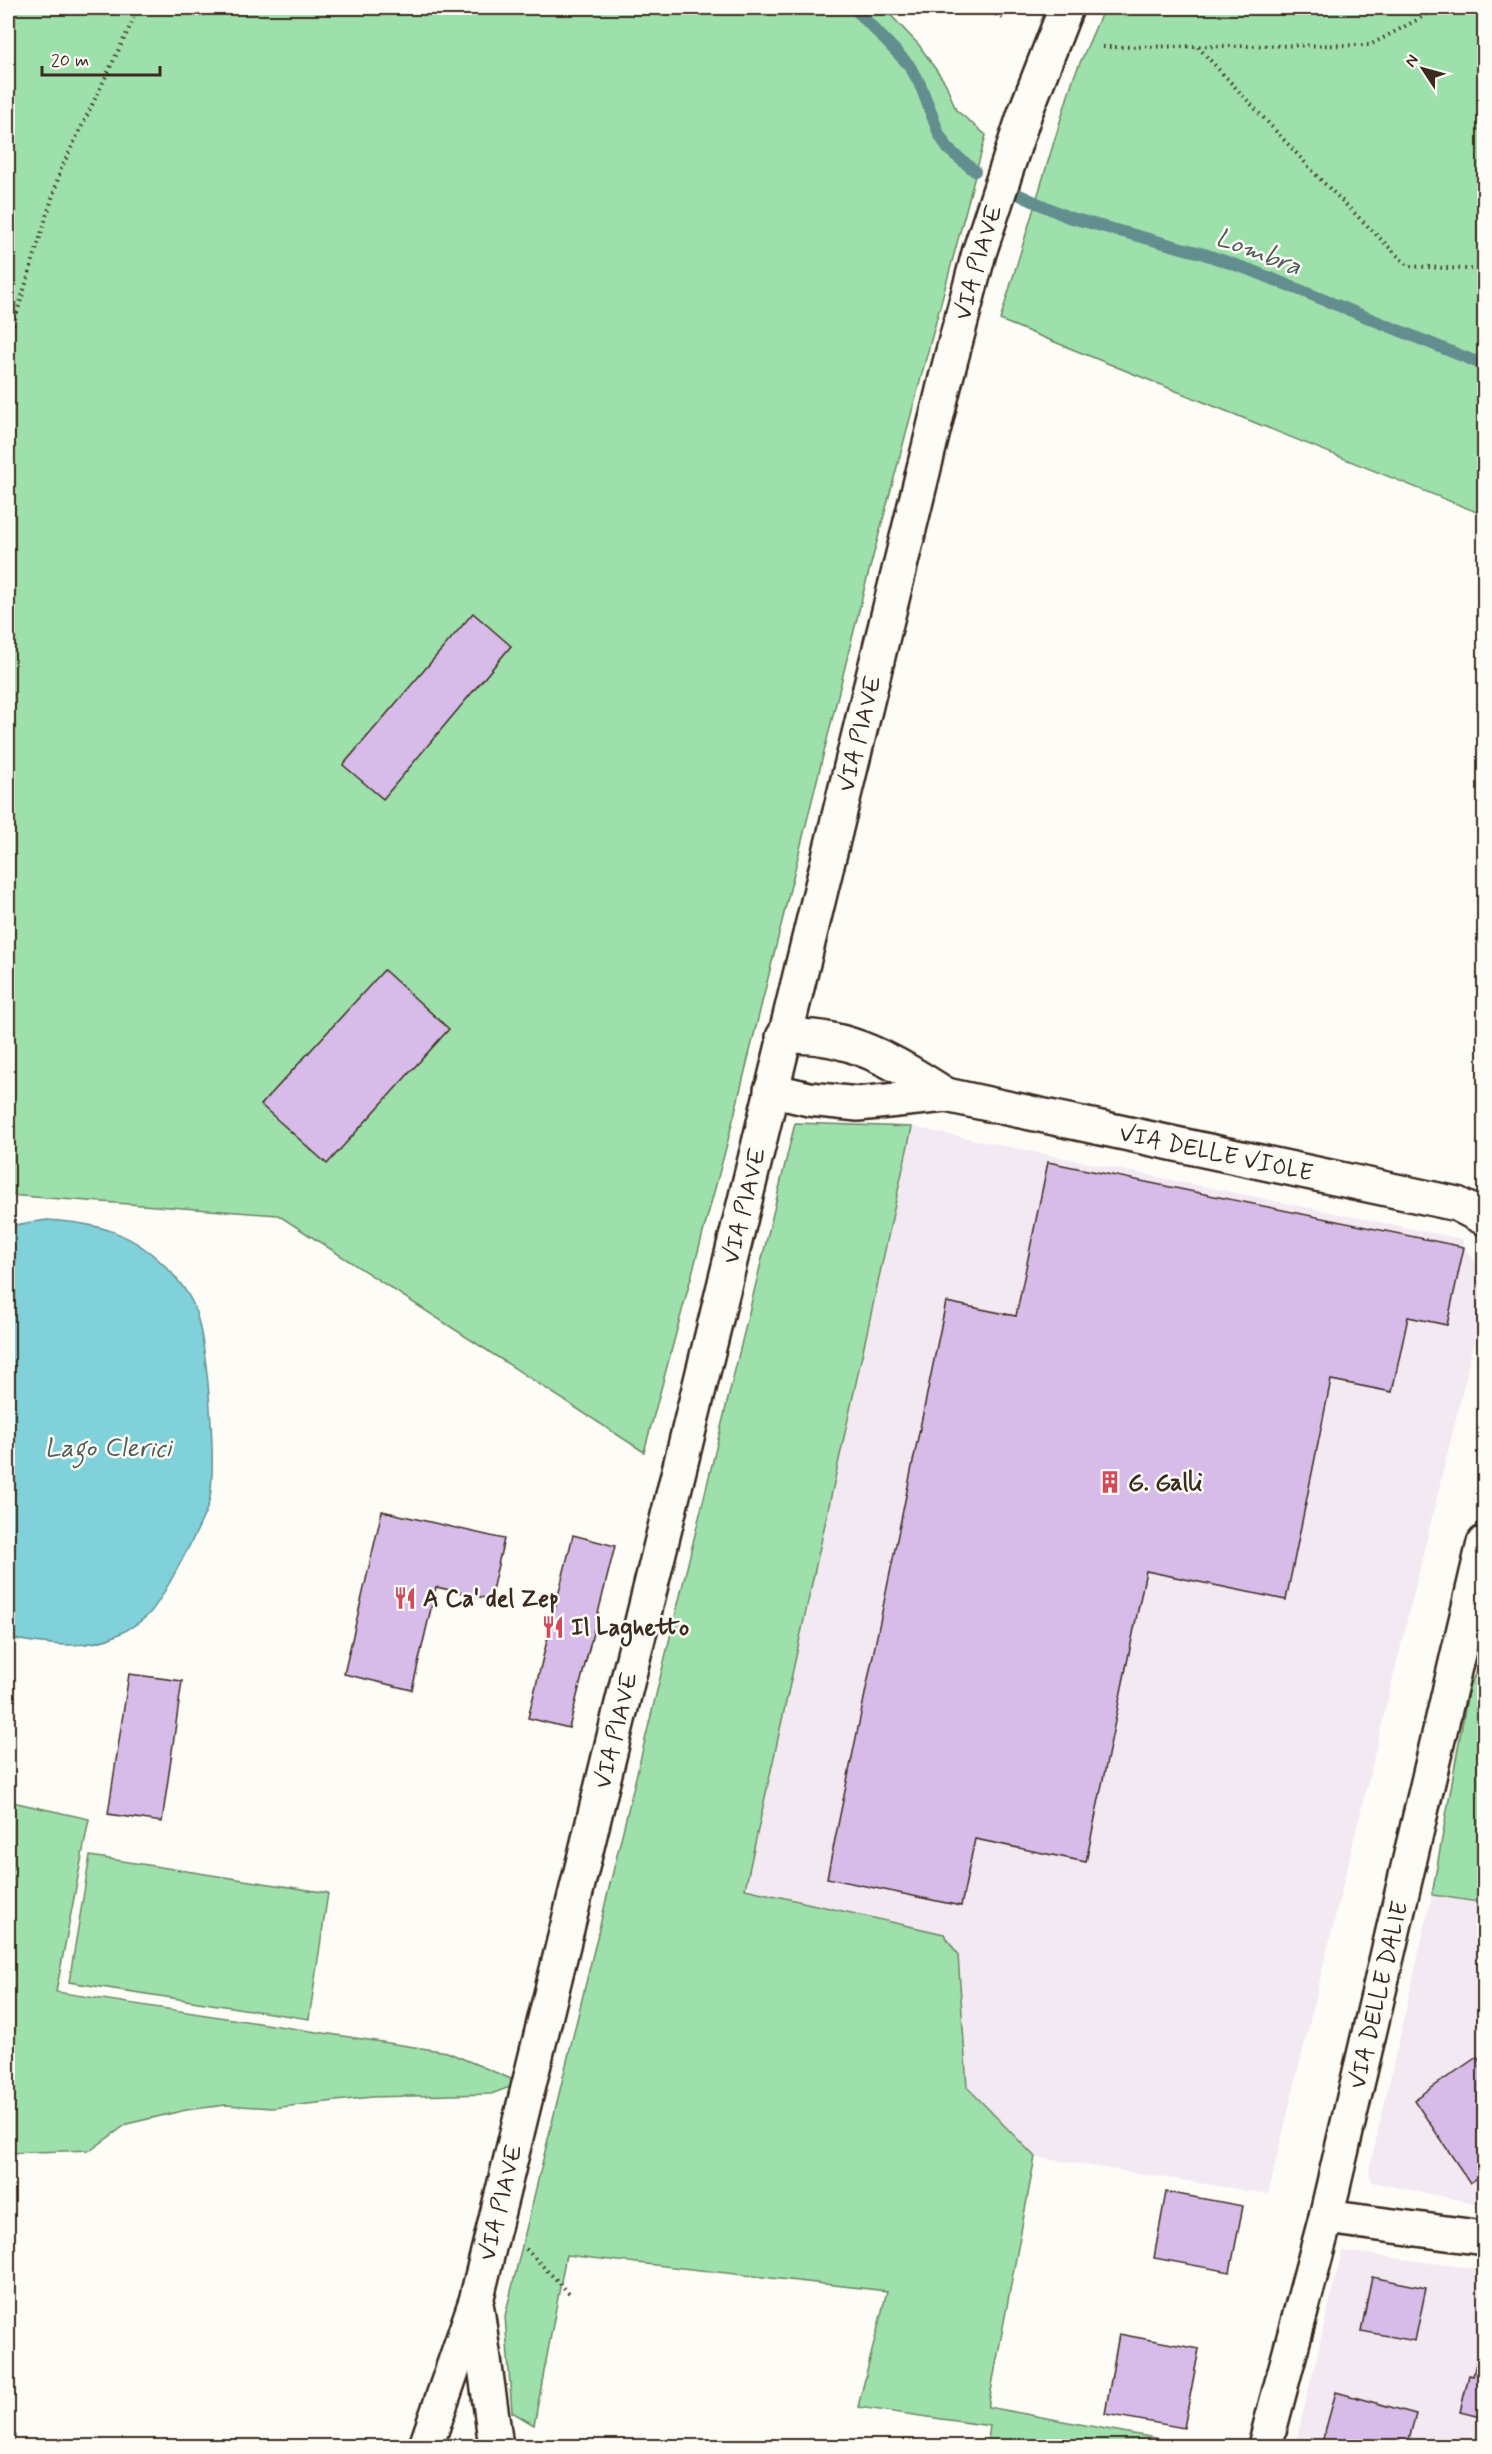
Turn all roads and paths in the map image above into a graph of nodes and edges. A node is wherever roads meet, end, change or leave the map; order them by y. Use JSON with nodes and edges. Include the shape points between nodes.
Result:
{"nodes":[{"id":1,"x":139,"y":8,"type":"edge"},
{"id":2,"x":986,"y":8,"type":"edge"},
{"id":3,"x":1066,"y":8,"type":"edge"},
{"id":4,"x":1439,"y":8,"type":"edge"},
{"id":5,"x":1006,"y":20,"type":"dead end"},
{"id":6,"x":1103,"y":47,"type":"dead end"},
{"id":7,"x":1198,"y":47,"type":"junction"},
{"id":8,"x":1485,"y":270,"type":"edge"},
{"id":9,"x":8,"y":342,"type":"edge"},
{"id":10,"x":783,"y":1036,"type":"junction"},
{"id":11,"x":771,"y":1090,"type":"junction"},
{"id":12,"x":946,"y":1095,"type":"junction"},
{"id":13,"x":1485,"y":1218,"type":"edge"},
{"id":14,"x":1485,"y":1543,"type":"edge"},
{"id":15,"x":1326,"y":2217,"type":"junction"},
{"id":16,"x":1485,"y":2238,"type":"edge"},
{"id":17,"x":476,"y":2301,"type":"junction"},
{"id":18,"x":426,"y":2446,"type":"edge"},
{"id":19,"x":496,"y":2446,"type":"edge"},
{"id":20,"x":1265,"y":2446,"type":"edge"}],
"edges":[{"from":1,"to":9,"type":"path","via":[[61,169]]},
{"from":2,"to":5,"type":"path"},
{"from":3,"to":10,"type":"street","name":"VIA PIAVE","via":[[1025,113],[979,253]]},
{"from":4,"to":7,"type":"path","via":[[1370,45]]},
{"from":6,"to":7,"type":"path"},
{"from":7,"to":8,"type":"path","via":[[1322,181],[1408,266]]},
{"from":10,"to":11,"type":"street","name":"VIA PIAVE"},
{"from":10,"to":12,"type":"street","name":"VIA DELLE VIOLE","via":[[807,1034],[845,1041],[877,1054]]},
{"from":11,"to":12,"type":"street","name":"VIA DELLE VIOLE","via":[[858,1104]]},
{"from":11,"to":17,"type":"street","name":"VIA PIAVE"},
{"from":12,"to":13,"type":"street","name":"VIA DELLE VIOLE","via":[[1457,1204]]},
{"from":14,"to":15,"type":"street","name":"VIA DELLE DALIE"},
{"from":15,"to":16,"type":"street"},
{"from":15,"to":20,"type":"street","name":"VIA DELLE DALIE"},
{"from":17,"to":18,"type":"street","name":"VIA PIAVE"},
{"from":17,"to":19,"type":"street","name":"VIA PIAVE"}]}
